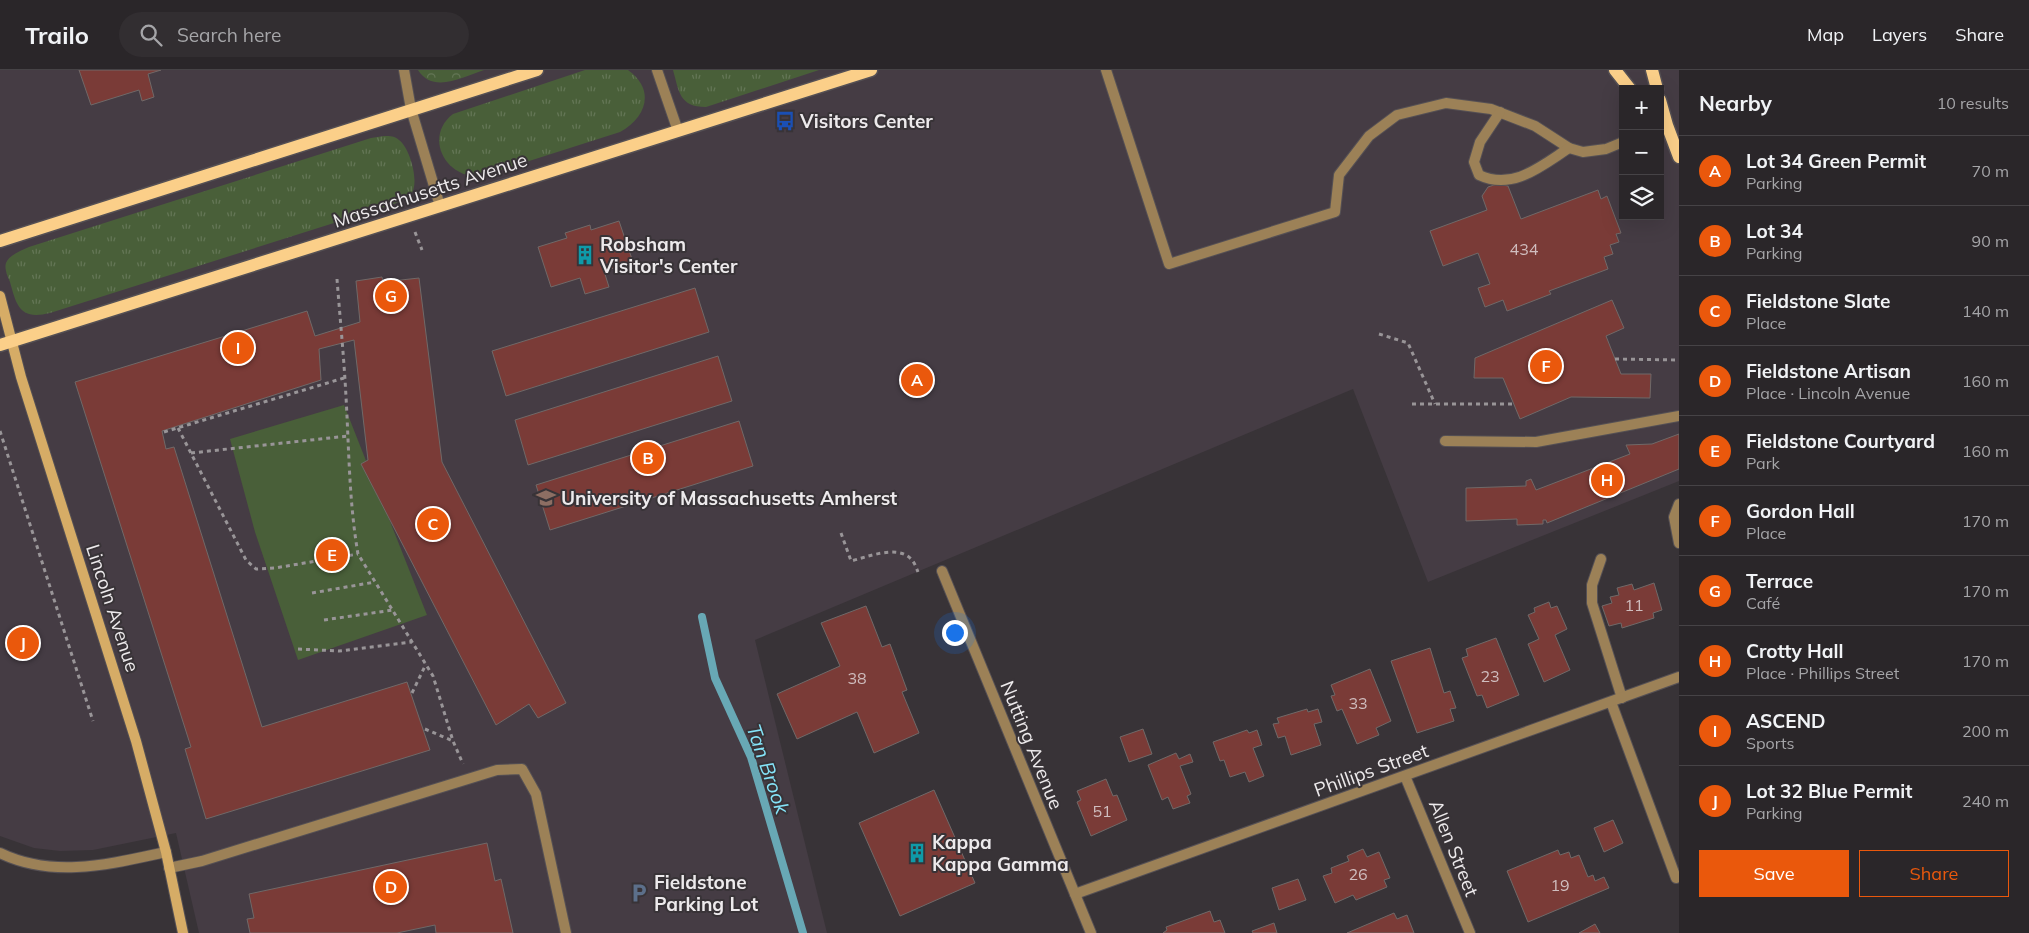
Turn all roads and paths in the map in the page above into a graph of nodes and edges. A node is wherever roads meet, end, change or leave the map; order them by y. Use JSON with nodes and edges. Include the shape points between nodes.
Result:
{"nodes":[{"id":1,"x":404,"y":70,"type":"edge"},
{"id":2,"x":537,"y":70,"type":"edge"},
{"id":3,"x":658,"y":70,"type":"edge"},
{"id":4,"x":871,"y":70,"type":"edge"},
{"id":5,"x":1106,"y":70,"type":"edge"},
{"id":6,"x":1615,"y":70,"type":"edge"},
{"id":7,"x":1652,"y":70,"type":"edge"},
{"id":8,"x":1627,"y":85,"type":"edge"},
{"id":9,"x":1657,"y":85,"type":"edge"},
{"id":10,"x":411,"y":110,"type":"junction"},
{"id":11,"x":1500,"y":112,"type":"junction"},
{"id":12,"x":1664,"y":128,"type":"edge"},
{"id":13,"x":678,"y":131,"type":"junction"},
{"id":14,"x":1619,"y":144,"type":"edge"},
{"id":15,"x":1570,"y":148,"type":"junction"},
{"id":16,"x":1679,"y":157,"type":"edge"},
{"id":17,"x":440,"y":206,"type":"junction"},
{"id":18,"x":415,"y":232,"type":"dead end"},
{"id":19,"x":0,"y":241,"type":"edge"},
{"id":20,"x":422,"y":250,"type":"dead end"},
{"id":21,"x":336,"y":279,"type":"dead end"},
{"id":22,"x":0,"y":296,"type":"edge"},
{"id":23,"x":1379,"y":334,"type":"dead end"},
{"id":24,"x":6,"y":343,"type":"edge"},
{"id":25,"x":1615,"y":359,"type":"dead end"},
{"id":26,"x":1679,"y":360,"type":"edge"},
{"id":27,"x":344,"y":378,"type":"junction"},
{"id":28,"x":1412,"y":404,"type":"dead end"},
{"id":29,"x":1435,"y":404,"type":"junction"},
{"id":30,"x":1513,"y":404,"type":"dead end"},
{"id":31,"x":1679,"y":416,"type":"edge"},
{"id":32,"x":178,"y":428,"type":"junction"},
{"id":33,"x":0,"y":431,"type":"edge"},
{"id":34,"x":164,"y":432,"type":"dead end"},
{"id":35,"x":348,"y":436,"type":"junction"},
{"id":36,"x":1445,"y":441,"type":"dead end"},
{"id":37,"x":5,"y":444,"type":"junction"},
{"id":38,"x":0,"y":446,"type":"edge"},
{"id":39,"x":191,"y":453,"type":"junction"},
{"id":40,"x":1679,"y":504,"type":"edge"},
{"id":41,"x":841,"y":533,"type":"dead end"},
{"id":42,"x":1679,"y":544,"type":"edge"},
{"id":43,"x":358,"y":554,"type":"junction"},
{"id":44,"x":1601,"y":559,"type":"dead end"},
{"id":45,"x":942,"y":571,"type":"dead end"},
{"id":46,"x":918,"y":572,"type":"dead end"},
{"id":47,"x":375,"y":582,"type":"junction"},
{"id":48,"x":312,"y":593,"type":"dead end"},
{"id":49,"x":393,"y":610,"type":"junction"},
{"id":50,"x":324,"y":620,"type":"dead end"},
{"id":51,"x":412,"y":642,"type":"junction"},
{"id":52,"x":298,"y":649,"type":"dead end"},
{"id":53,"x":426,"y":664,"type":"junction"},
{"id":54,"x":1679,"y":677,"type":"edge"},
{"id":55,"x":412,"y":693,"type":"dead end"},
{"id":56,"x":1622,"y":698,"type":"junction"},
{"id":57,"x":1611,"y":702,"type":"junction"},
{"id":58,"x":93,"y":721,"type":"dead end"},
{"id":59,"x":425,"y":729,"type":"dead end"},
{"id":60,"x":453,"y":741,"type":"junction"},
{"id":61,"x":464,"y":766,"type":"dead end"},
{"id":62,"x":1405,"y":776,"type":"junction"},
{"id":63,"x":166,"y":852,"type":"junction"},
{"id":64,"x":0,"y":853,"type":"edge"},
{"id":65,"x":169,"y":868,"type":"junction"},
{"id":66,"x":1676,"y":878,"type":"dead end"},
{"id":67,"x":1074,"y":894,"type":"junction"},
{"id":68,"x":183,"y":933,"type":"edge"},
{"id":69,"x":566,"y":933,"type":"edge"},
{"id":70,"x":1091,"y":933,"type":"edge"},
{"id":71,"x":1470,"y":933,"type":"edge"}],
"edges":[{"from":1,"to":10,"type":"street"},
{"from":2,"to":10,"type":"main road"},
{"from":3,"to":13,"type":"street"},
{"from":4,"to":13,"type":"main road","name":"Massachusetts Avenue"},
{"from":5,"to":11,"type":"street","via":[[1169,264],[1335,212],[1339,174],[1369,136],[1397,115],[1446,103]]},
{"from":6,"to":8,"type":"main road"},
{"from":7,"to":9,"type":"main road"},
{"from":10,"to":17,"type":"street"},
{"from":10,"to":19,"type":"main road"},
{"from":11,"to":15,"type":"street","via":[[1534,126]]},
{"from":11,"to":15,"type":"street","via":[[1480,142],[1474,162],[1479,175],[1492,181],[1521,178]]},
{"from":12,"to":16,"type":"main road"},
{"from":13,"to":17,"type":"main road","name":"Massachusetts Avenue"},
{"from":14,"to":15,"type":"street","via":[[1583,152]]},
{"from":17,"to":24,"type":"main road","name":"Massachusetts Avenue"},
{"from":18,"to":20,"type":"path"},
{"from":21,"to":27,"type":"path"},
{"from":22,"to":24,"type":"street","name":"Lincoln Avenue"},
{"from":23,"to":29,"type":"path","via":[[1408,343]]},
{"from":24,"to":63,"type":"street","name":"Lincoln Avenue","via":[[21,377],[128,711]]},
{"from":25,"to":26,"type":"path"},
{"from":27,"to":32,"type":"path"},
{"from":27,"to":35,"type":"path"},
{"from":28,"to":29,"type":"path"},
{"from":29,"to":30,"type":"path"},
{"from":31,"to":36,"type":"street","via":[[1536,442]]},
{"from":32,"to":34,"type":"path"},
{"from":32,"to":39,"type":"path"},
{"from":33,"to":37,"type":"path"},
{"from":35,"to":39,"type":"path"},
{"from":35,"to":43,"type":"path"},
{"from":37,"to":38,"type":"path"},
{"from":37,"to":58,"type":"path"},
{"from":39,"to":43,"type":"path","via":[[246,560],[256,569]]},
{"from":40,"to":42,"type":"street","via":[[1674,517]]},
{"from":41,"to":46,"type":"path","via":[[851,561],[889,552],[902,554],[910,558]]},
{"from":43,"to":47,"type":"path"},
{"from":44,"to":56,"type":"street","via":[[1592,585],[1592,603]]},
{"from":45,"to":67,"type":"street","name":"Nutting Avenue"},
{"from":47,"to":48,"type":"path"},
{"from":47,"to":49,"type":"path"},
{"from":49,"to":50,"type":"path"},
{"from":49,"to":51,"type":"path"},
{"from":51,"to":52,"type":"path","via":[[339,651]]},
{"from":51,"to":53,"type":"path"},
{"from":53,"to":55,"type":"path"},
{"from":53,"to":60,"type":"path","via":[[433,676]]},
{"from":54,"to":56,"type":"street","name":"Phillips Street"},
{"from":56,"to":57,"type":"street","name":"Phillips Street"},
{"from":57,"to":62,"type":"street","name":"Phillips Street"},
{"from":57,"to":66,"type":"street"},
{"from":59,"to":60,"type":"path"},
{"from":60,"to":61,"type":"path"},
{"from":62,"to":67,"type":"street","name":"Phillips Street"},
{"from":62,"to":71,"type":"street","name":"Allen Street"},
{"from":63,"to":64,"type":"street","via":[[91,866],[60,868],[34,865]]},
{"from":63,"to":65,"type":"street","name":"Lincoln Avenue"},
{"from":65,"to":68,"type":"street","name":"Lincoln Avenue"},
{"from":65,"to":69,"type":"street","via":[[202,861],[497,770],[522,769],[536,794]]},
{"from":67,"to":70,"type":"street","name":"Nutting Avenue"}]}
